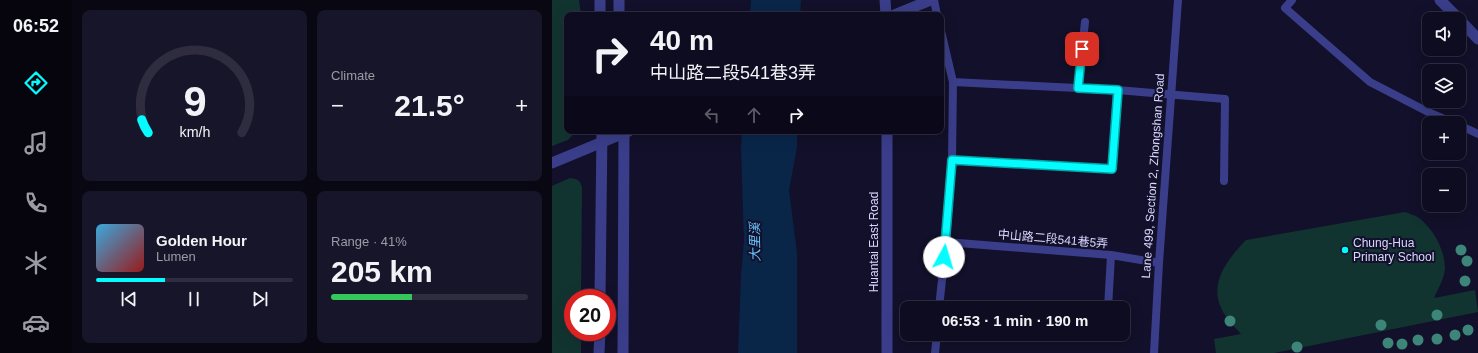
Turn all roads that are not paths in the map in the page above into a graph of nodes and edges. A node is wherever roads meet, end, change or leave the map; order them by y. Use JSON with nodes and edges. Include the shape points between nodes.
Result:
{"nodes":[{"id":1,"x":600,"y":0,"type":"edge"},
{"id":2,"x":619,"y":0,"type":"edge"},
{"id":3,"x":885,"y":0,"type":"edge"},
{"id":4,"x":932,"y":0,"type":"edge"},
{"id":5,"x":1178,"y":0,"type":"edge"},
{"id":6,"x":1292,"y":0,"type":"edge"},
{"id":7,"x":1440,"y":0,"type":"edge"},
{"id":8,"x":600,"y":12,"type":"edge"},
{"id":9,"x":619,"y":12,"type":"edge"},
{"id":10,"x":886,"y":12,"type":"edge"},
{"id":11,"x":902,"y":12,"type":"edge"},
{"id":12,"x":936,"y":12,"type":"edge"},
{"id":13,"x":1452,"y":12,"type":"edge"},
{"id":14,"x":1085,"y":22,"type":"dead end"},
{"id":15,"x":1466,"y":26,"type":"edge"},
{"id":16,"x":1478,"y":38,"type":"edge"},
{"id":17,"x":944,"y":44,"type":"edge"},
{"id":18,"x":953,"y":82,"type":"junction"},
{"id":19,"x":1078,"y":88,"type":"junction"},
{"id":20,"x":1118,"y":90,"type":"junction"},
{"id":21,"x":1170,"y":95,"type":"junction"},
{"id":22,"x":1437,"y":116,"type":"edge"},
{"id":23,"x":1466,"y":128,"type":"edge"},
{"id":24,"x":602,"y":134,"type":"edge"},
{"id":25,"x":622,"y":134,"type":"edge"},
{"id":26,"x":626,"y":134,"type":"edge"},
{"id":27,"x":887,"y":134,"type":"edge"},
{"id":28,"x":1478,"y":134,"type":"edge"},
{"id":29,"x":602,"y":143,"type":"junction"},
{"id":30,"x":952,"y":160,"type":"junction"},
{"id":31,"x":552,"y":163,"type":"edge"},
{"id":32,"x":1224,"y":181,"type":"dead end"},
{"id":33,"x":946,"y":242,"type":"junction"},
{"id":34,"x":1111,"y":255,"type":"junction"},
{"id":35,"x":1159,"y":263,"type":"junction"},
{"id":36,"x":600,"y":289,"type":"edge"},
{"id":37,"x":940,"y":301,"type":"edge"},
{"id":38,"x":1108,"y":301,"type":"edge"},
{"id":39,"x":600,"y":341,"type":"edge"},
{"id":40,"x":936,"y":341,"type":"edge"},
{"id":41,"x":599,"y":353,"type":"edge"},
{"id":42,"x":623,"y":353,"type":"edge"},
{"id":43,"x":887,"y":353,"type":"edge"},
{"id":44,"x":936,"y":353,"type":"edge"},
{"id":45,"x":1154,"y":353,"type":"edge"}],
"edges":[{"from":1,"to":8,"type":"street"},
{"from":2,"to":9,"type":"street"},
{"from":3,"to":10,"type":"street"},
{"from":4,"to":11,"type":"street"},
{"from":4,"to":12,"type":"lane"},
{"from":5,"to":21,"type":"lane","name":"Lane 499, Section 2, Zhongshan Road"},
{"from":6,"to":22,"type":"lane","via":[[1285,8],[1370,82]]},
{"from":7,"to":13,"type":"street"},
{"from":14,"to":19,"type":"lane"},
{"from":15,"to":16,"type":"street"},
{"from":17,"to":18,"type":"lane"},
{"from":18,"to":19,"type":"lane"},
{"from":18,"to":30,"type":"lane"},
{"from":19,"to":20,"type":"lane"},
{"from":20,"to":21,"type":"lane"},
{"from":20,"to":30,"type":"lane","via":[[1112,169]]},
{"from":21,"to":32,"type":"lane","via":[[1225,99]]},
{"from":21,"to":35,"type":"lane","name":"Lane 499, Section 2, Zhongshan Road"},
{"from":23,"to":28,"type":"lane"},
{"from":24,"to":29,"type":"street"},
{"from":25,"to":29,"type":"street"},
{"from":26,"to":42,"type":"street"},
{"from":27,"to":43,"type":"street","name":"Huantai East Road"},
{"from":29,"to":31,"type":"street"},
{"from":29,"to":36,"type":"street"},
{"from":30,"to":33,"type":"lane"},
{"from":33,"to":34,"type":"lane","name":"中山路二段541巷5弄"},
{"from":33,"to":37,"type":"lane"},
{"from":34,"to":35,"type":"lane","name":"中山路二段541巷5弄"},
{"from":34,"to":38,"type":"lane"},
{"from":35,"to":45,"type":"lane","name":"Lane 499, Section 2, Zhongshan Road"},
{"from":39,"to":41,"type":"street"},
{"from":40,"to":44,"type":"lane"}]}
